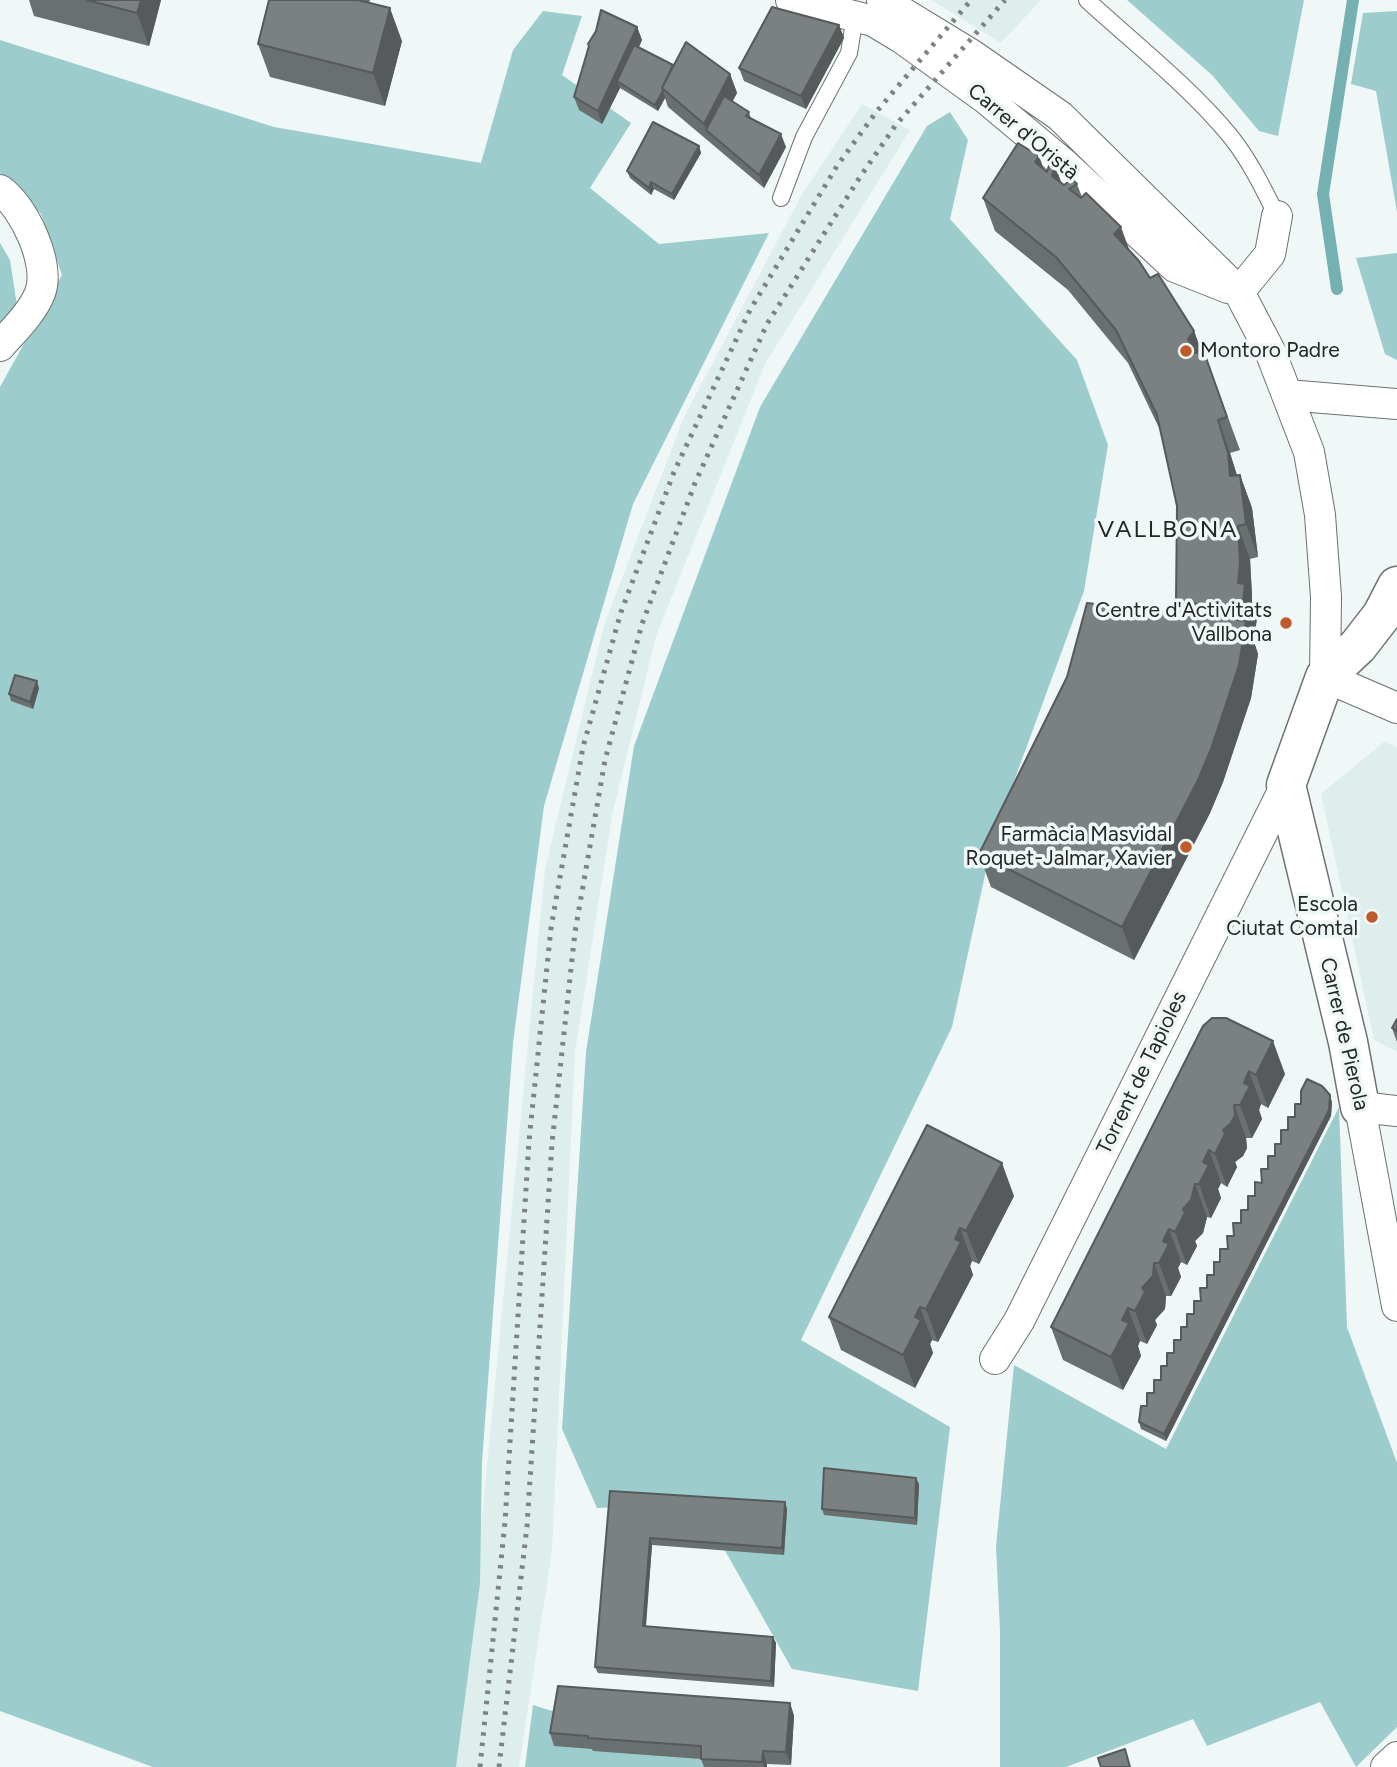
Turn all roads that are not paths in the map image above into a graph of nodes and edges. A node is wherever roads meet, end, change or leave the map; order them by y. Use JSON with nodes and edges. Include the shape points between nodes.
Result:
{"nodes":[{"id":1,"x":790,"y":0,"type":"edge"},
{"id":2,"x":882,"y":0,"type":"edge"},
{"id":3,"x":1087,"y":0,"type":"edge"},
{"id":4,"x":855,"y":16,"type":"junction"},
{"id":5,"x":0,"y":190,"type":"edge"},
{"id":6,"x":781,"y":198,"type":"dead end"},
{"id":7,"x":1277,"y":216,"type":"joint"},
{"id":8,"x":1239,"y":292,"type":"junction"},
{"id":9,"x":0,"y":346,"type":"edge"},
{"id":10,"x":1287,"y":395,"type":"junction"},
{"id":11,"x":1397,"y":404,"type":"edge"},
{"id":12,"x":1397,"y":586,"type":"edge"},
{"id":13,"x":1325,"y":677,"type":"junction"},
{"id":14,"x":1397,"y":708,"type":"edge"},
{"id":15,"x":1286,"y":785,"type":"junction"},
{"id":16,"x":1379,"y":1109,"type":"edge"},
{"id":17,"x":1397,"y":1306,"type":"edge"},
{"id":18,"x":995,"y":1359,"type":"dead end"},
{"id":19,"x":1397,"y":1757,"type":"edge"},
{"id":20,"x":1386,"y":1767,"type":"edge"}],
"edges":[{"from":1,"to":4,"type":"street","name":"Carrer d'Oristà"},
{"from":2,"to":8,"type":"street","name":"Carrer d'Oristà","via":[[1060,116]]},
{"from":3,"to":7,"type":"lane","via":[[1231,137]]},
{"from":4,"to":6,"type":"lane","via":[[849,53],[804,137]]},
{"from":4,"to":8,"type":"street","name":"Carrer d'Oristà","via":[[903,39],[985,98],[1175,267]]},
{"from":5,"to":9,"type":"street","via":[[21,215],[43,269],[41,291]]},
{"from":7,"to":8,"type":"street","via":[[1270,254]]},
{"from":8,"to":10,"type":"street","name":"Carrer d'Oristà"},
{"from":10,"to":11,"type":"street"},
{"from":10,"to":13,"type":"street","name":"Carrer d'Oristà","via":[[1309,452],[1320,515]]},
{"from":12,"to":13,"type":"street","via":[[1374,626]]},
{"from":13,"to":14,"type":"street"},
{"from":13,"to":15,"type":"street"},
{"from":15,"to":16,"type":"street","name":"Carrer de Pierola","via":[[1348,1042]]},
{"from":15,"to":18,"type":"street","name":"Torrent de Tapioles","via":[[1019,1321]]},
{"from":16,"to":17,"type":"street","name":"Carrer de Pierola"},
{"from":19,"to":20,"type":"street"}]}
